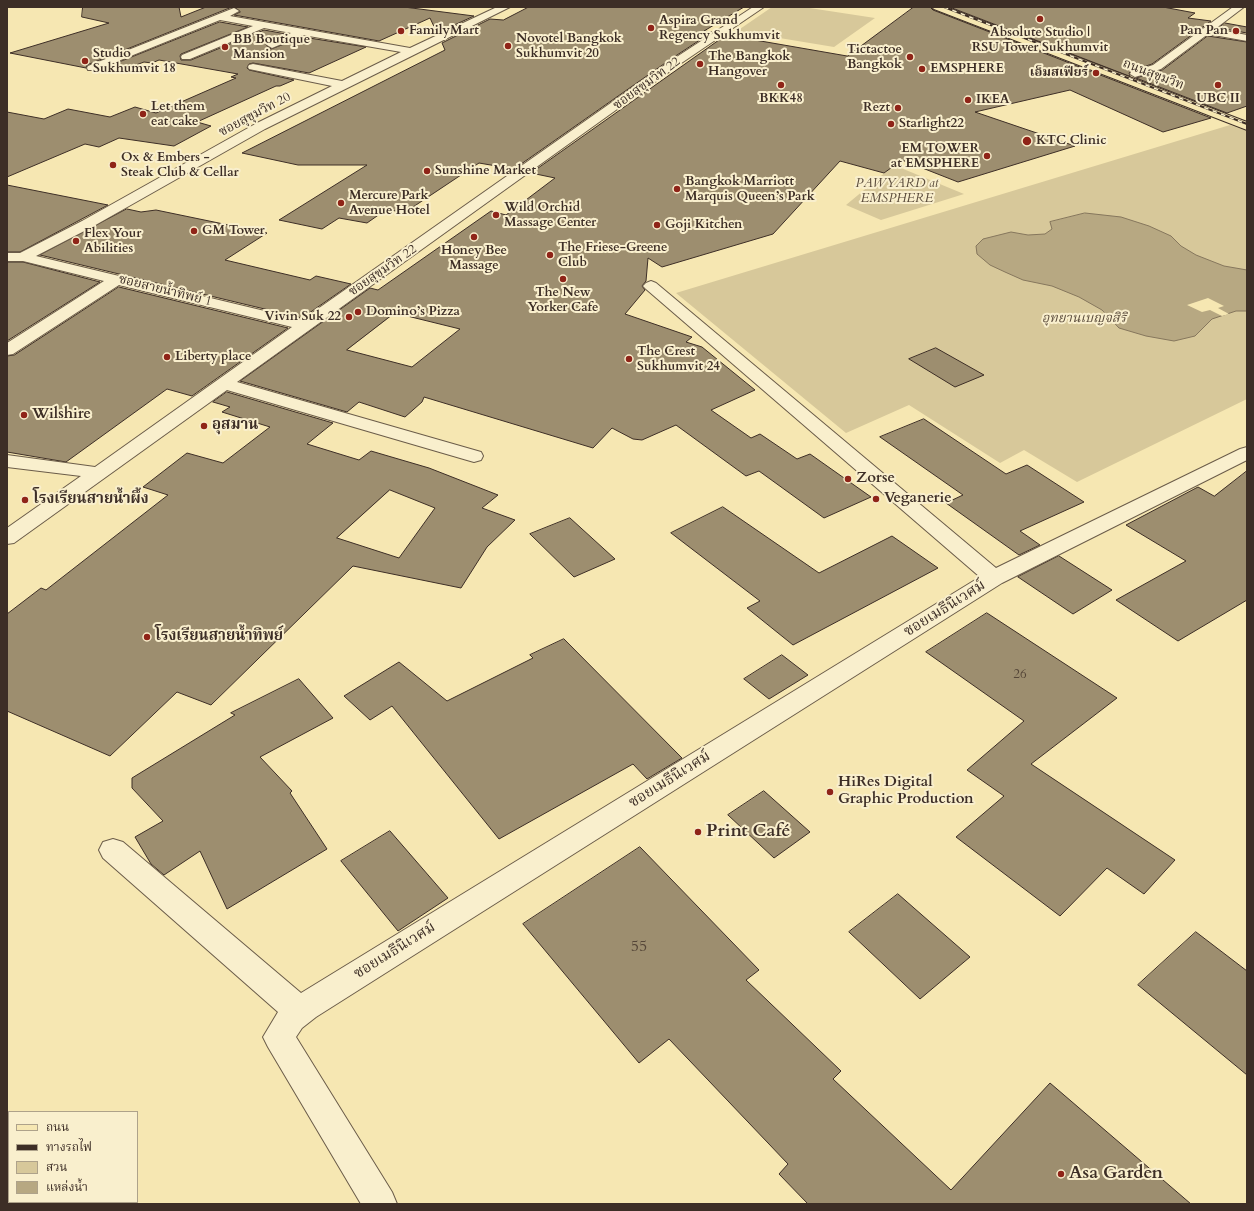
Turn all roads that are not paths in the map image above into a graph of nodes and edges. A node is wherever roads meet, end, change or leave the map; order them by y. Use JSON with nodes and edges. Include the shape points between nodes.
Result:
{"nodes":[{"id":1,"x":245,"y":7,"type":"edge"},
{"id":2,"x":504,"y":7,"type":"edge"},
{"id":3,"x":759,"y":7,"type":"edge"},
{"id":4,"x":942,"y":7,"type":"edge"},
{"id":5,"x":959,"y":7,"type":"edge"},
{"id":6,"x":1239,"y":7,"type":"edge"},
{"id":7,"x":220,"y":17,"type":"junction"},
{"id":8,"x":265,"y":24,"type":"junction"},
{"id":9,"x":304,"y":31,"type":"junction"},
{"id":10,"x":1207,"y":31,"type":"junction"},
{"id":11,"x":1247,"y":38,"type":"edge"},
{"id":12,"x":272,"y":45,"type":"dead end"},
{"id":13,"x":411,"y":51,"type":"junction"},
{"id":14,"x":186,"y":57,"type":"dead end"},
{"id":15,"x":252,"y":67,"type":"dead end"},
{"id":16,"x":92,"y":68,"type":"dead end"},
{"id":17,"x":1135,"y":74,"type":"junction"},
{"id":18,"x":342,"y":85,"type":"junction"},
{"id":19,"x":1247,"y":115,"type":"edge"},
{"id":20,"x":1247,"y":126,"type":"edge"},
{"id":21,"x":7,"y":257,"type":"edge"},
{"id":22,"x":23,"y":257,"type":"junction"},
{"id":23,"x":116,"y":280,"type":"junction"},
{"id":24,"x":651,"y":286,"type":"dead end"},
{"id":25,"x":306,"y":326,"type":"junction"},
{"id":26,"x":7,"y":350,"type":"edge"},
{"id":27,"x":224,"y":384,"type":"junction"},
{"id":28,"x":1247,"y":452,"type":"edge"},
{"id":29,"x":474,"y":456,"type":"dead end"},
{"id":30,"x":7,"y":461,"type":"edge"},
{"id":31,"x":100,"y":473,"type":"junction"},
{"id":32,"x":7,"y":538,"type":"edge"},
{"id":33,"x":994,"y":578,"type":"junction"},
{"id":34,"x":113,"y":850,"type":"dead end"},
{"id":35,"x":299,"y":1011,"type":"junction"},
{"id":36,"x":380,"y":1204,"type":"edge"}],
"edges":[{"from":1,"to":7,"type":"street"},
{"from":2,"to":13,"type":"street","name":"ซอยสุขุมวิท 20"},
{"from":3,"to":25,"type":"street","name":"ซอยสุขุมวิท 22","via":[[676,62]]},
{"from":4,"to":20,"type":"main road","name":"ถนนสุขุมวิท"},
{"from":5,"to":17,"type":"main road","name":"ถนนสุขุมวิท"},
{"from":6,"to":10,"type":"street"},
{"from":7,"to":8,"type":"street"},
{"from":7,"to":16,"type":"street"},
{"from":8,"to":9,"type":"street"},
{"from":8,"to":14,"type":"street"},
{"from":9,"to":12,"type":"street"},
{"from":9,"to":13,"type":"street"},
{"from":10,"to":11,"type":"street"},
{"from":10,"to":17,"type":"street","via":[[1157,67]]},
{"from":13,"to":18,"type":"street","name":"ซอยสุขุมวิท 20"},
{"from":15,"to":18,"type":"street"},
{"from":17,"to":19,"type":"main road","name":"ถนนสุขุมวิท"},
{"from":18,"to":22,"type":"street","name":"ซอยสุขุมวิท 20","via":[[261,126],[93,221]]},
{"from":21,"to":22,"type":"street"},
{"from":22,"to":23,"type":"street","name":"ซอยสายน้ำทิพย์ 1"},
{"from":23,"to":25,"type":"street","name":"ซอยสายน้ำทิพย์ 1"},
{"from":23,"to":26,"type":"street"},
{"from":24,"to":33,"type":"street"},
{"from":25,"to":27,"type":"street","name":"ซอยสุขุมวิท 22"},
{"from":27,"to":29,"type":"street"},
{"from":27,"to":31,"type":"street","name":"ซอยสุขุมวิท 22"},
{"from":28,"to":33,"type":"street","name":"ซอยเมธีนิเวศม์"},
{"from":30,"to":31,"type":"street"},
{"from":31,"to":32,"type":"street","name":"ซอยสุขุมวิท 22"},
{"from":33,"to":35,"type":"street","name":"ซอยเมธีนิเวศม์"},
{"from":34,"to":35,"type":"street"},
{"from":35,"to":36,"type":"street","name":"ซอยเมธีนิเวศม์","via":[[291,1018],[280,1037]]}]}
